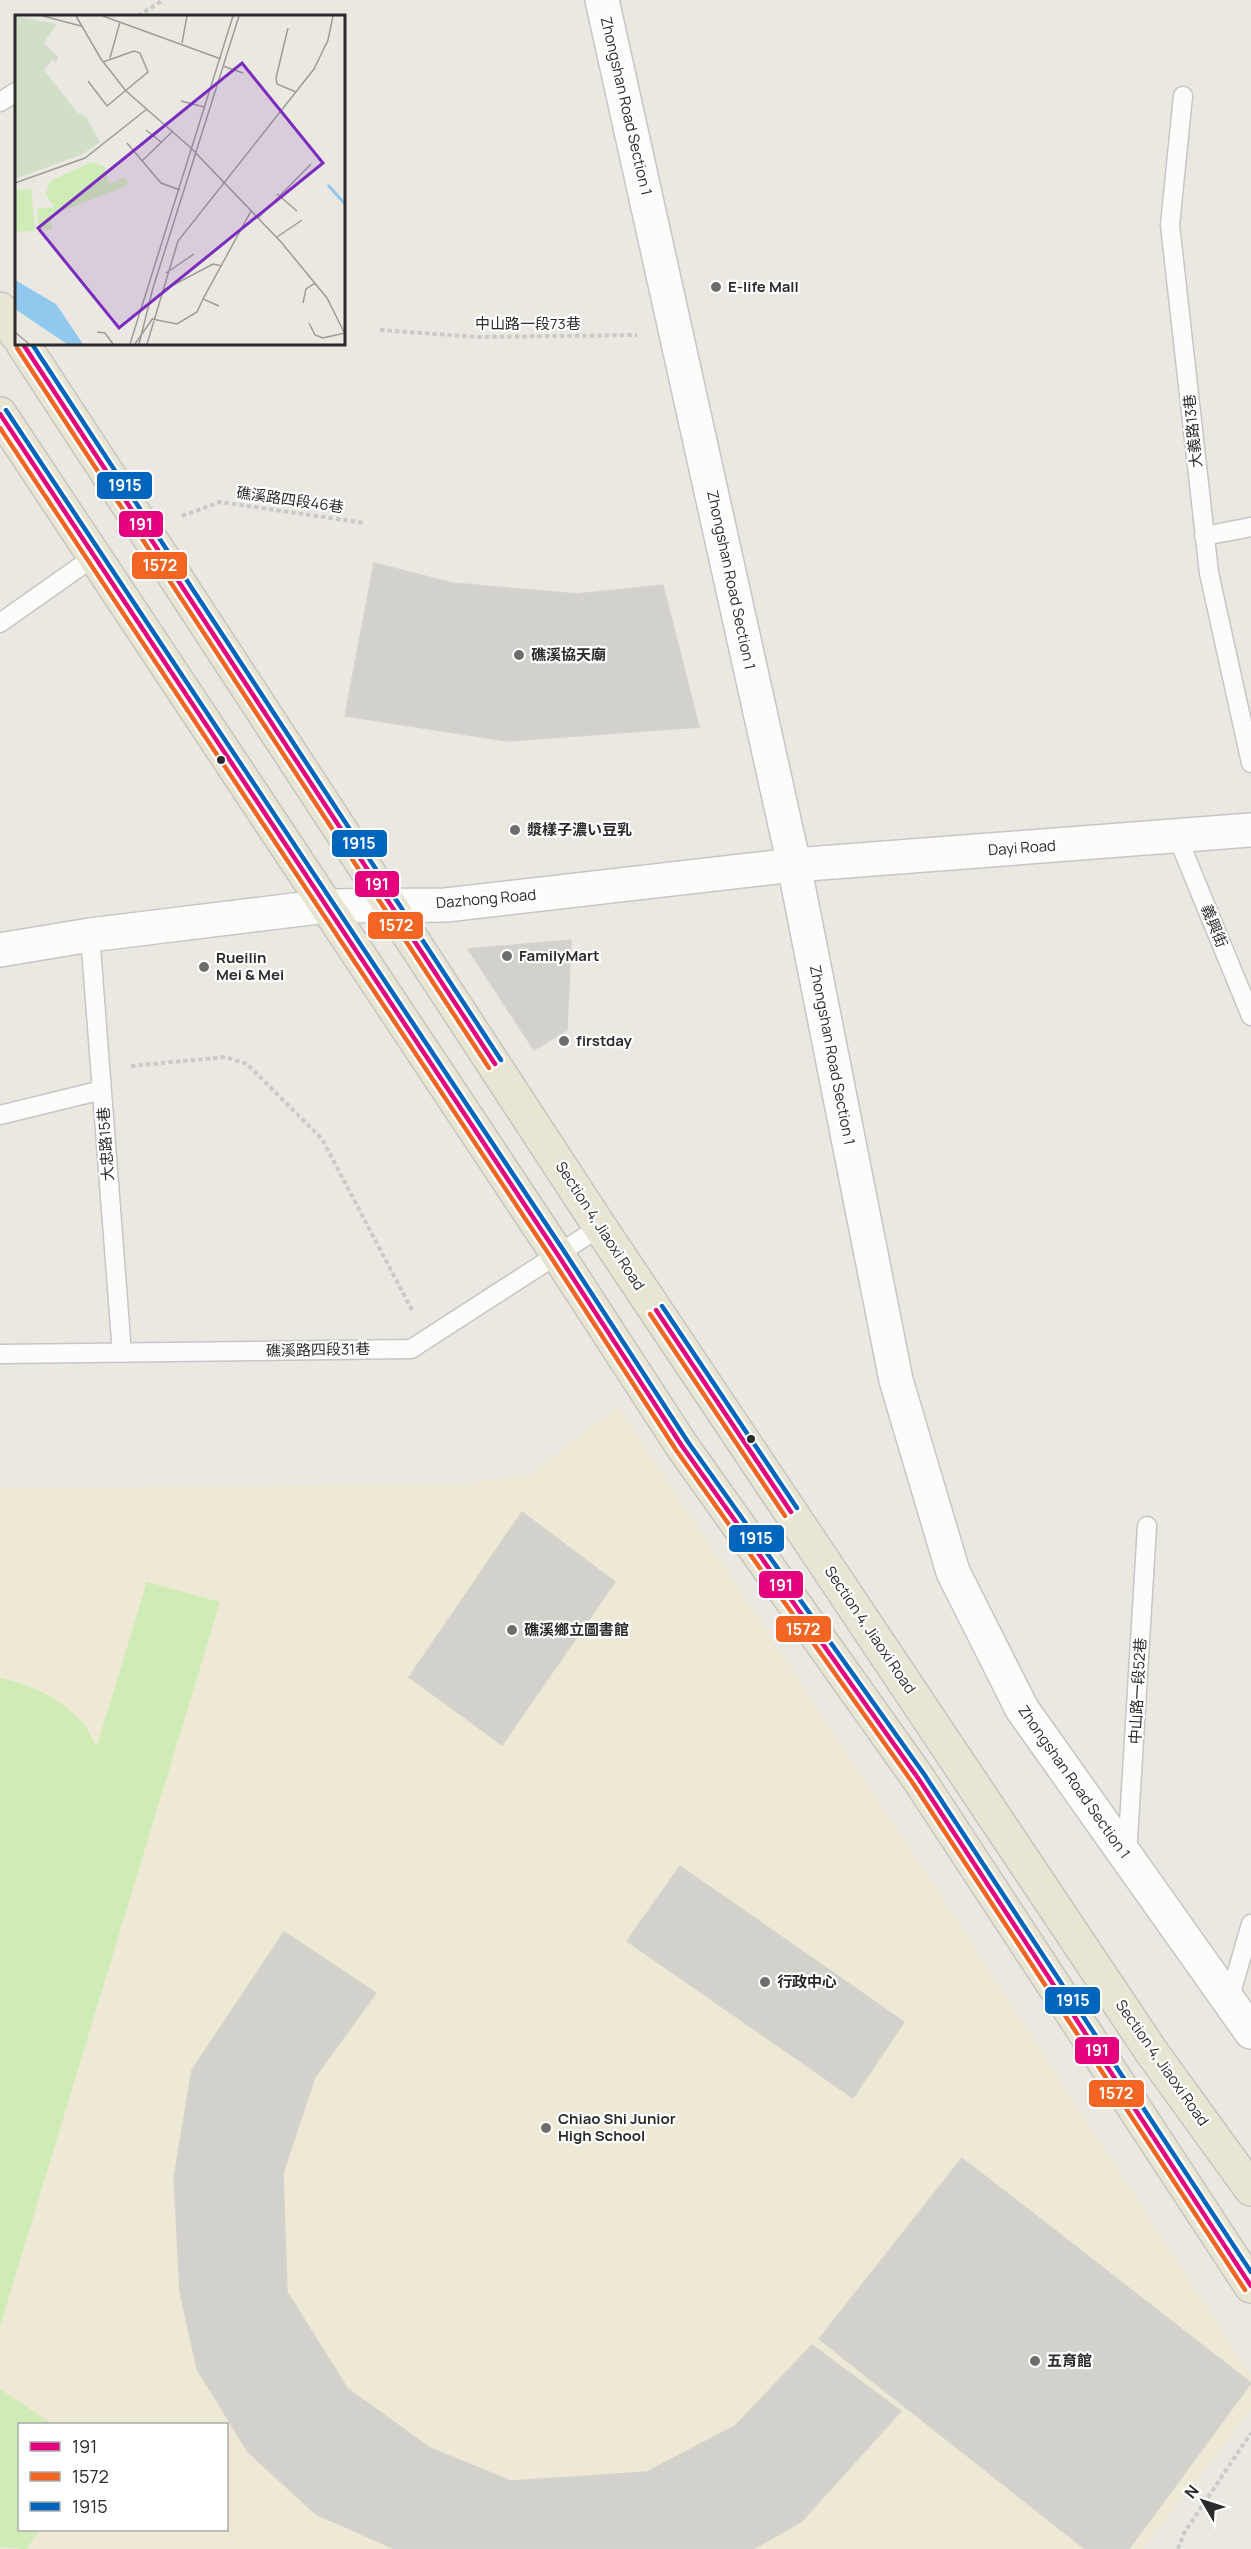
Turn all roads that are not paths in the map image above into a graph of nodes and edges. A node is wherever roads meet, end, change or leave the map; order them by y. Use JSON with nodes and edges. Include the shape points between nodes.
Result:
{"nodes":[{"id":1,"x":602,"y":0,"type":"edge"},
{"id":2,"x":15,"y":93,"type":"edge"},
{"id":3,"x":1183,"y":96,"type":"dead end"},
{"id":4,"x":0,"y":102,"type":"edge"},
{"id":5,"x":0,"y":309,"type":"edge"},
{"id":6,"x":15,"y":332,"type":"edge"},
{"id":7,"x":24,"y":345,"type":"edge"},
{"id":8,"x":0,"y":414,"type":"edge"},
{"id":9,"x":1251,"y":527,"type":"edge"},
{"id":10,"x":1204,"y":536,"type":"junction"},
{"id":11,"x":95,"y":556,"type":"junction"},
{"id":12,"x":0,"y":623,"type":"edge"},
{"id":13,"x":1251,"y":763,"type":"edge"},
{"id":14,"x":1251,"y":830,"type":"edge"},
{"id":15,"x":1177,"y":836,"type":"junction"},
{"id":16,"x":794,"y":865,"type":"junction"},
{"id":17,"x":391,"y":904,"type":"junction"},
{"id":18,"x":327,"y":906,"type":"junction"},
{"id":19,"x":90,"y":935,"type":"junction"},
{"id":20,"x":0,"y":950,"type":"edge"},
{"id":21,"x":1251,"y":1016,"type":"edge"},
{"id":22,"x":102,"y":1090,"type":"junction"},
{"id":23,"x":0,"y":1115,"type":"edge"},
{"id":24,"x":600,"y":1227,"type":"junction"},
{"id":25,"x":558,"y":1255,"type":"junction"},
{"id":26,"x":122,"y":1353,"type":"junction"},
{"id":27,"x":0,"y":1354,"type":"edge"},
{"id":28,"x":1148,"y":1526,"type":"dead end"},
{"id":29,"x":1127,"y":1857,"type":"junction"},
{"id":30,"x":1251,"y":1924,"type":"edge"},
{"id":31,"x":1228,"y":2000,"type":"junction"},
{"id":32,"x":1251,"y":2032,"type":"edge"},
{"id":33,"x":1251,"y":2189,"type":"edge"},
{"id":34,"x":1251,"y":2286,"type":"edge"}],
"edges":[{"from":1,"to":16,"type":"street","name":"Zhongshan Road Section 1"},
{"from":2,"to":4,"type":"lane"},
{"from":3,"to":10,"type":"lane","name":"大義路13巷","via":[[1170,225]]},
{"from":5,"to":6,"type":"main road"},
{"from":7,"to":17,"type":"main road","name":"Section 4, Jiaoxi Road"},
{"from":8,"to":11,"type":"main road"},
{"from":9,"to":10,"type":"lane"},
{"from":10,"to":13,"type":"lane","name":"大義路13巷"},
{"from":11,"to":12,"type":"lane"},
{"from":11,"to":18,"type":"main road"},
{"from":14,"to":15,"type":"street","name":"Dayi Road"},
{"from":15,"to":16,"type":"street","name":"Dayi Road"},
{"from":15,"to":21,"type":"lane","name":"義興街"},
{"from":16,"to":17,"type":"street","name":"Dazhong Road","via":[[446,905]]},
{"from":16,"to":29,"type":"street","name":"Zhongshan Road Section 1","via":[[896,1380],[953,1572],[1022,1709]]},
{"from":17,"to":18,"type":"street","name":"Dazhong Road"},
{"from":17,"to":24,"type":"main road","name":"Section 4, Jiaoxi Road"},
{"from":18,"to":19,"type":"street","name":"Dazhong Road"},
{"from":18,"to":25,"type":"main road"},
{"from":19,"to":20,"type":"street","name":"Dazhong Road"},
{"from":19,"to":22,"type":"lane","name":"大忠路15巷"},
{"from":22,"to":23,"type":"lane"},
{"from":22,"to":26,"type":"lane","name":"大忠路15巷"},
{"from":24,"to":25,"type":"lane","name":"礁溪路四段31巷"},
{"from":24,"to":33,"type":"main road","name":"Section 4, Jiaoxi Road","via":[[1151,2050]]},
{"from":25,"to":26,"type":"lane","name":"礁溪路四段31巷","via":[[411,1349]]},
{"from":25,"to":34,"type":"main road","via":[[682,1446],[918,1778]]},
{"from":26,"to":27,"type":"lane","name":"礁溪路四段31巷"},
{"from":28,"to":29,"type":"lane","name":"中山路一段52巷"},
{"from":29,"to":31,"type":"street","name":"Zhongshan Road Section 1"},
{"from":30,"to":31,"type":"lane"},
{"from":31,"to":32,"type":"street","name":"Zhongshan Road Section 1"}]}
